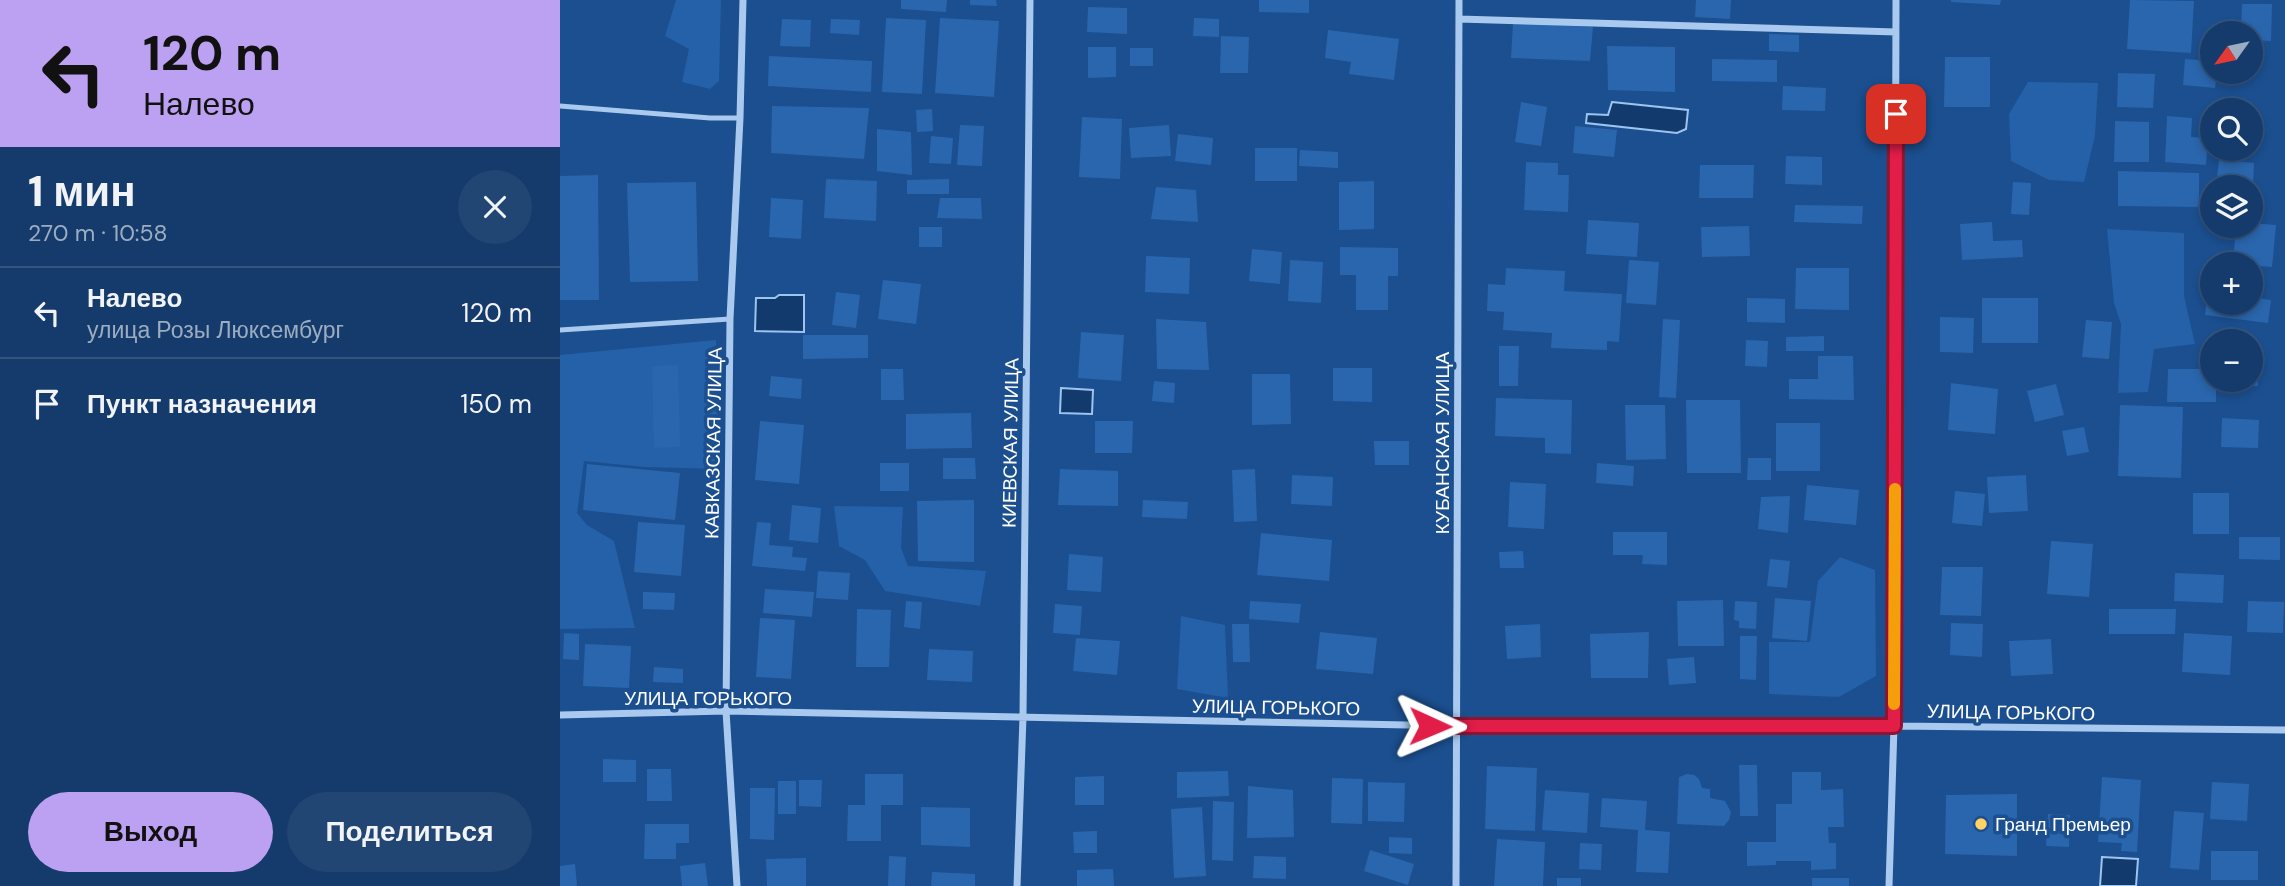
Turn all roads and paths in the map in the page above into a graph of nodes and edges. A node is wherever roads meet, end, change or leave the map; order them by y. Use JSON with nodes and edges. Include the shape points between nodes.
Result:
{"nodes":[{"id":1,"x":743,"y":0,"type":"edge"},
{"id":2,"x":1030,"y":0,"type":"edge"},
{"id":3,"x":1459,"y":0,"type":"edge"},
{"id":4,"x":1896,"y":0,"type":"edge"},
{"id":5,"x":1459,"y":19,"type":"junction"},
{"id":6,"x":1896,"y":32,"type":"junction"},
{"id":7,"x":560,"y":107,"type":"edge"},
{"id":8,"x":740,"y":118,"type":"junction"},
{"id":9,"x":730,"y":319,"type":"junction"},
{"id":10,"x":560,"y":330,"type":"edge"},
{"id":11,"x":726,"y":711,"type":"junction"},
{"id":12,"x":560,"y":715,"type":"edge"},
{"id":13,"x":1023,"y":717,"type":"junction"},
{"id":14,"x":1458,"y":726,"type":"junction"},
{"id":15,"x":1894,"y":726,"type":"junction"},
{"id":16,"x":2285,"y":730,"type":"edge"},
{"id":17,"x":737,"y":886,"type":"edge"},
{"id":18,"x":1017,"y":886,"type":"edge"},
{"id":19,"x":1457,"y":886,"type":"edge"},
{"id":20,"x":1889,"y":886,"type":"edge"}],
"edges":[{"from":1,"to":8,"type":"street","name":"КАВКАЗСКАЯ УЛИЦА"},
{"from":2,"to":13,"type":"street","name":"КИЕВСКАЯ УЛИЦА"},
{"from":3,"to":5,"type":"street","name":"КУБАНСКАЯ УЛИЦА"},
{"from":4,"to":6,"type":"street"},
{"from":5,"to":6,"type":"street"},
{"from":5,"to":14,"type":"street","name":"КУБАНСКАЯ УЛИЦА"},
{"from":6,"to":15,"type":"street"},
{"from":7,"to":8,"type":"lane"},
{"from":8,"to":9,"type":"street","name":"КАВКАЗСКАЯ УЛИЦА"},
{"from":9,"to":10,"type":"lane"},
{"from":9,"to":11,"type":"street","name":"КАВКАЗСКАЯ УЛИЦА"},
{"from":11,"to":12,"type":"street","name":"УЛИЦА ГОРЬКОГО"},
{"from":11,"to":13,"type":"street","name":"УЛИЦА ГОРЬКОГО"},
{"from":11,"to":17,"type":"street","name":"КАВКАЗСКАЯ УЛИЦА"},
{"from":13,"to":14,"type":"street","name":"УЛИЦА ГОРЬКОГО"},
{"from":13,"to":18,"type":"street","name":"КИЕВСКАЯ УЛИЦА"},
{"from":14,"to":15,"type":"street","name":"УЛИЦА ГОРЬКОГО"},
{"from":14,"to":19,"type":"street","name":"КУБАНСКАЯ УЛИЦА"},
{"from":15,"to":16,"type":"street","name":"УЛИЦА ГОРЬКОГО"},
{"from":15,"to":20,"type":"street"}]}
